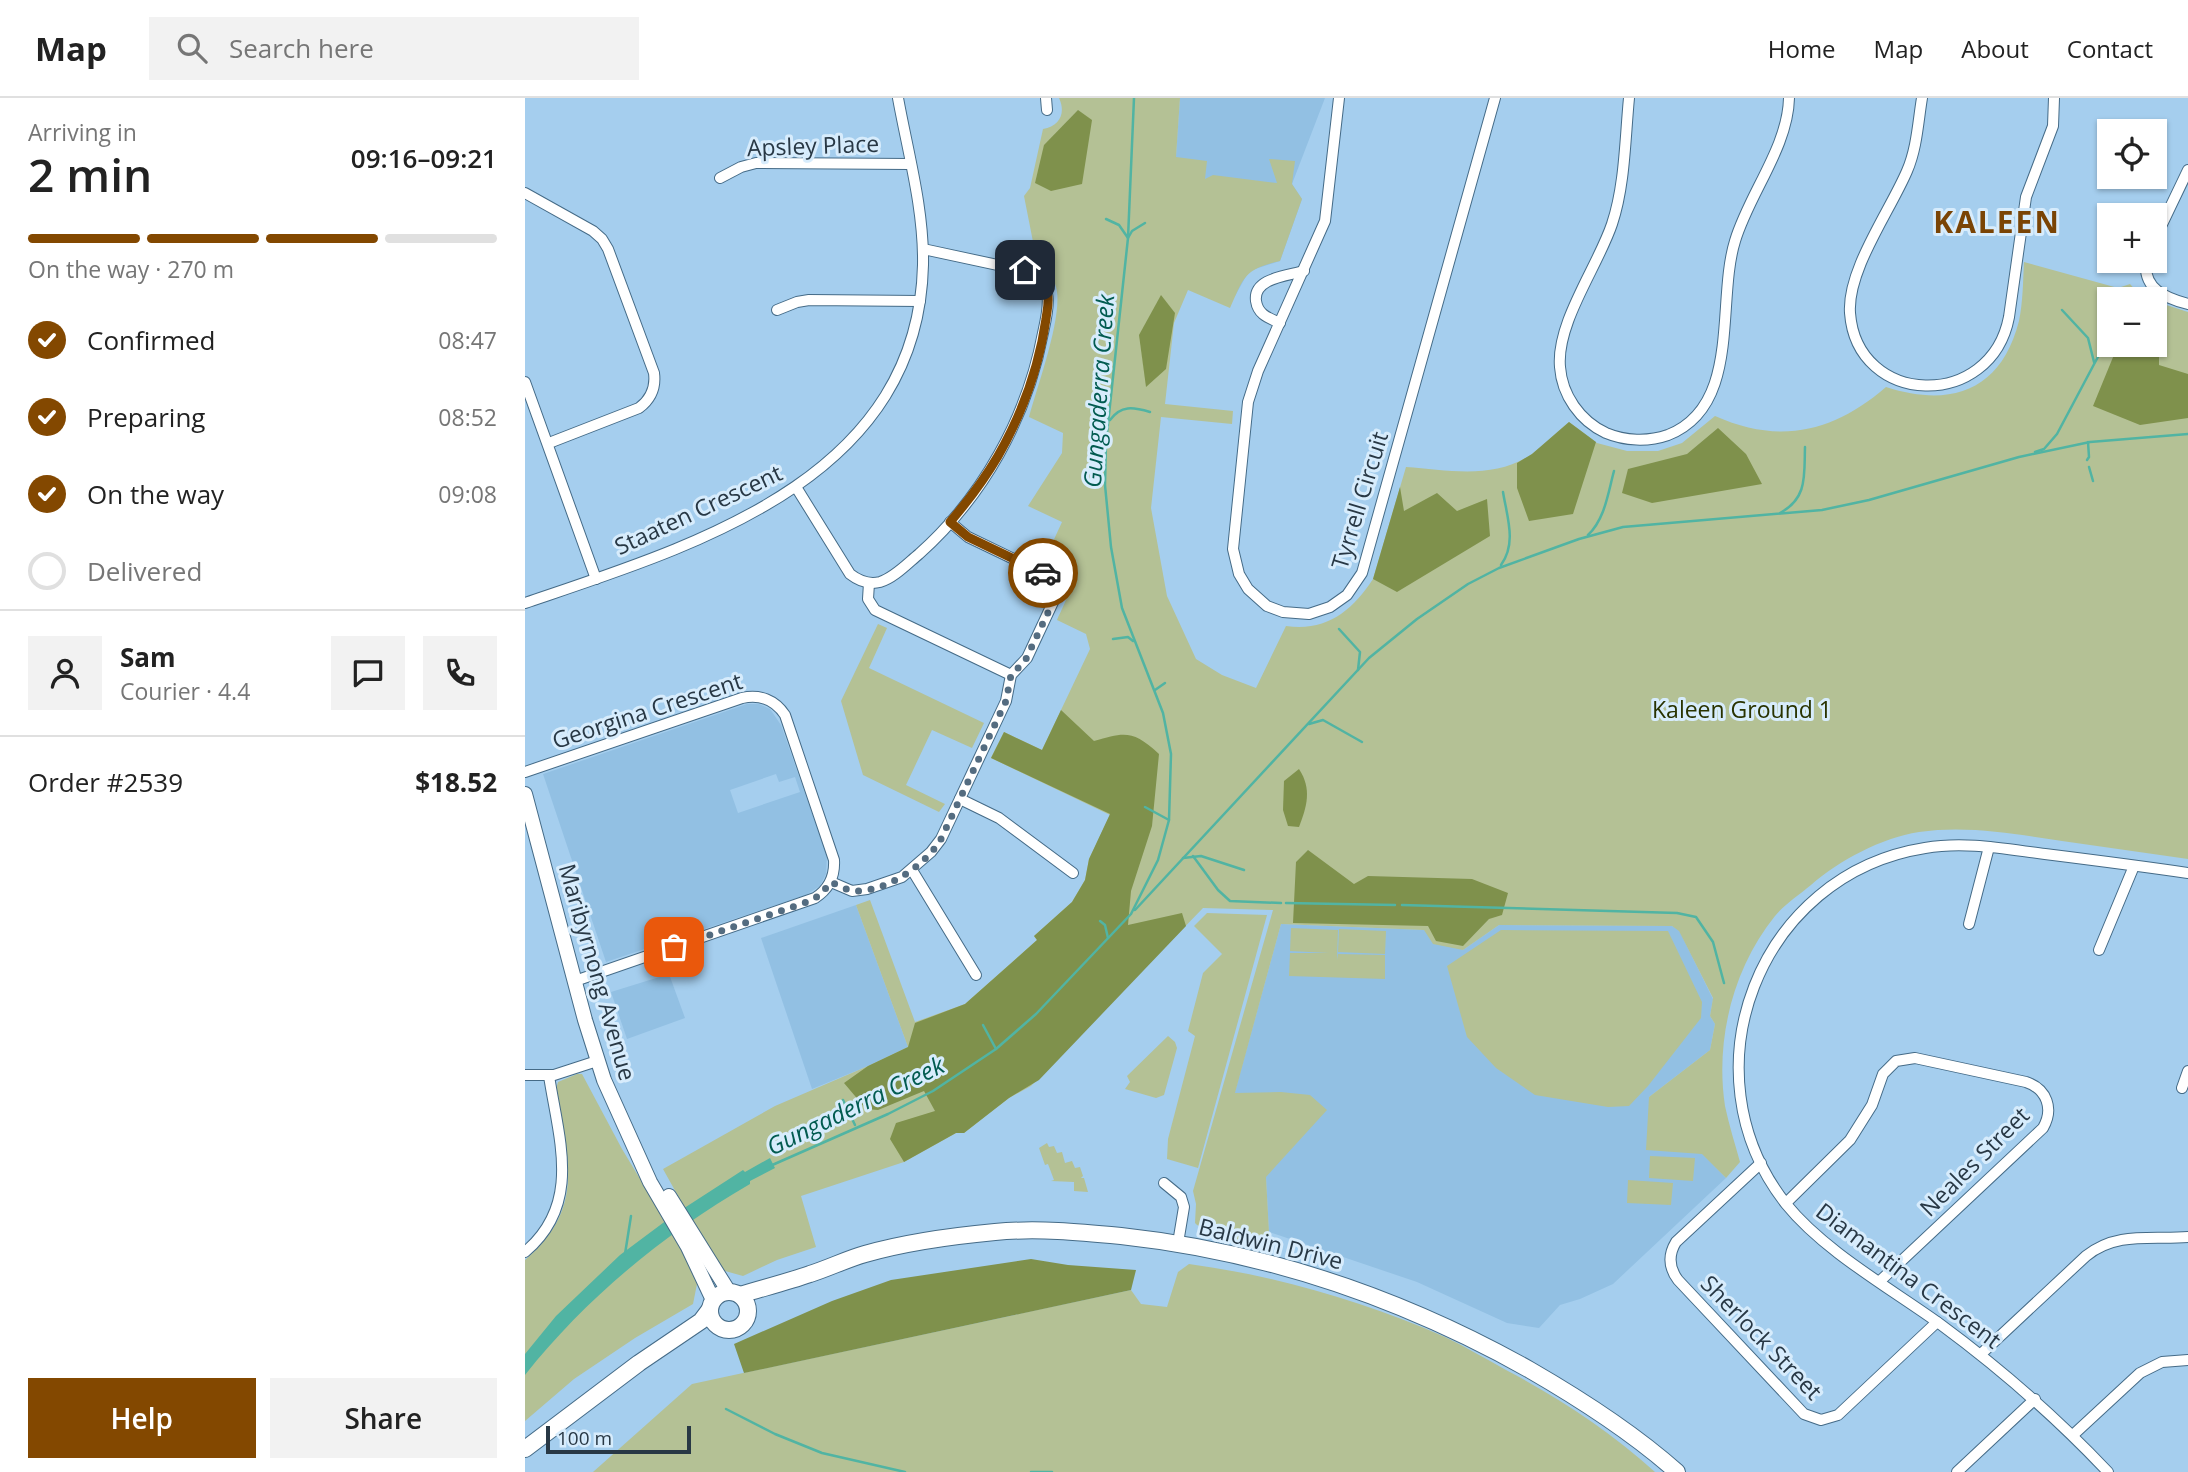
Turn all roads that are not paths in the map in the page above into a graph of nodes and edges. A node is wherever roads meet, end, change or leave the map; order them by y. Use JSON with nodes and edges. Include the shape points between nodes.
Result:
{"nodes":[{"id":1,"x":898,"y":98,"type":"edge"},
{"id":2,"x":1046,"y":98,"type":"edge"},
{"id":3,"x":1339,"y":98,"type":"edge"},
{"id":4,"x":1495,"y":98,"type":"edge"},
{"id":5,"x":1629,"y":98,"type":"edge"},
{"id":6,"x":1789,"y":98,"type":"edge"},
{"id":7,"x":1922,"y":98,"type":"edge"},
{"id":8,"x":2054,"y":98,"type":"edge"},
{"id":9,"x":1047,"y":110,"type":"dead end"},
{"id":10,"x":910,"y":164,"type":"junction"},
{"id":11,"x":2188,"y":170,"type":"edge"},
{"id":12,"x":720,"y":178,"type":"dead end"},
{"id":13,"x":525,"y":193,"type":"edge"},
{"id":14,"x":2167,"y":214,"type":"edge"},
{"id":15,"x":923,"y":249,"type":"junction"},
{"id":16,"x":1304,"y":271,"type":"junction"},
{"id":17,"x":2146,"y":273,"type":"edge"},
{"id":18,"x":920,"y":301,"type":"junction"},
{"id":19,"x":2188,"y":304,"type":"edge"},
{"id":20,"x":778,"y":310,"type":"dead end"},
{"id":21,"x":1280,"y":323,"type":"junction"},
{"id":22,"x":525,"y":382,"type":"edge"},
{"id":23,"x":549,"y":443,"type":"junction"},
{"id":24,"x":796,"y":487,"type":"junction"},
{"id":25,"x":950,"y":522,"type":"junction"},
{"id":26,"x":596,"y":579,"type":"junction"},
{"id":27,"x":869,"y":583,"type":"junction"},
{"id":28,"x":525,"y":603,"type":"edge"},
{"id":29,"x":1011,"y":675,"type":"junction"},
{"id":30,"x":525,"y":772,"type":"edge"},
{"id":31,"x":525,"y":794,"type":"edge"},
{"id":32,"x":960,"y":799,"type":"junction"},
{"id":33,"x":1989,"y":847,"type":"junction"},
{"id":34,"x":2134,"y":866,"type":"junction"},
{"id":35,"x":912,"y":870,"type":"junction"},
{"id":36,"x":1073,"y":873,"type":"dead end"},
{"id":37,"x":2188,"y":873,"type":"edge"},
{"id":38,"x":831,"y":882,"type":"junction"},
{"id":39,"x":1969,"y":924,"type":"dead end"},
{"id":40,"x":2099,"y":950,"type":"dead end"},
{"id":41,"x":976,"y":975,"type":"dead end"},
{"id":42,"x":575,"y":981,"type":"junction"},
{"id":43,"x":597,"y":1061,"type":"junction"},
{"id":44,"x":2188,"y":1071,"type":"edge"},
{"id":45,"x":525,"y":1075,"type":"edge"},
{"id":46,"x":549,"y":1076,"type":"junction"},
{"id":47,"x":2182,"y":1088,"type":"dead end"},
{"id":48,"x":1761,"y":1163,"type":"junction"},
{"id":49,"x":1164,"y":1183,"type":"dead end"},
{"id":50,"x":1786,"y":1203,"type":"junction"},
{"id":51,"x":2188,"y":1237,"type":"edge"},
{"id":52,"x":1178,"y":1243,"type":"junction"},
{"id":53,"x":693,"y":1245,"type":"junction"},
{"id":54,"x":525,"y":1252,"type":"edge"},
{"id":55,"x":810,"y":1274,"type":"junction"},
{"id":56,"x":1880,"y":1281,"type":"junction"},
{"id":57,"x":735,"y":1293,"type":"junction"},
{"id":58,"x":712,"y":1305,"type":"junction"},
{"id":59,"x":748,"y":1312,"type":"junction"},
{"id":60,"x":1937,"y":1322,"type":"junction"},
{"id":61,"x":717,"y":1326,"type":"junction"},
{"id":62,"x":1981,"y":1354,"type":"junction"},
{"id":63,"x":2188,"y":1360,"type":"edge"},
{"id":64,"x":639,"y":1363,"type":"junction"},
{"id":65,"x":2035,"y":1399,"type":"junction"},
{"id":66,"x":2073,"y":1435,"type":"junction"},
{"id":67,"x":525,"y":1449,"type":"edge"},
{"id":68,"x":1677,"y":1472,"type":"edge"},
{"id":69,"x":1957,"y":1472,"type":"edge"},
{"id":70,"x":2108,"y":1472,"type":"edge"}],
"edges":[{"from":1,"to":10,"type":"street","name":"Staaten Crescent"},
{"from":2,"to":9,"type":"street"},
{"from":3,"to":16,"type":"street","name":"Tyrrell Circuit","via":[[1327,210]]},
{"from":4,"to":21,"type":"street","name":"Tyrrell Circuit","via":[[1365,565],[1347,595],[1309,614],[1283,612],[1253,595],[1239,574],[1233,549],[1248,402]]},
{"from":5,"to":6,"type":"street","via":[[1615,216],[1563,335],[1559,364],[1566,392],[1589,422],[1614,436],[1642,440],[1679,430],[1711,396],[1719,368],[1734,244],[1786,124]]},
{"from":7,"to":8,"type":"street","via":[[1911,159],[1854,279],[1850,308],[1859,344],[1877,367],[1902,381],[1930,387],[1975,373],[2004,336],[2026,197],[2053,126]]},
{"from":10,"to":12,"type":"street","name":"Apsley Place","via":[[756,163]]},
{"from":10,"to":15,"type":"street","name":"Staaten Crescent"},
{"from":11,"to":14,"type":"street"},
{"from":13,"to":23,"type":"street","via":[[602,239],[655,373],[651,396],[639,408]]},
{"from":15,"to":18,"type":"street","name":"Staaten Crescent"},
{"from":15,"to":25,"type":"street","via":[[1030,272],[1044,284],[1048,297],[1037,362],[1016,420],[987,474]]},
{"from":16,"to":21,"type":"street","name":"Tyrrell Circuit"},
{"from":16,"to":21,"type":"street","via":[[1265,282],[1257,291],[1262,314]]},
{"from":17,"to":19,"type":"street","via":[[2164,297]]},
{"from":18,"to":20,"type":"street","via":[[803,301]]},
{"from":18,"to":24,"type":"street","name":"Staaten Crescent","via":[[906,352],[883,400],[838,455]]},
{"from":22,"to":23,"type":"street"},
{"from":23,"to":26,"type":"street"},
{"from":24,"to":26,"type":"street","name":"Staaten Crescent","via":[[694,540]]},
{"from":24,"to":27,"type":"street","via":[[850,573]]},
{"from":25,"to":27,"type":"street","via":[[890,578]]},
{"from":25,"to":29,"type":"street","via":[[968,537],[1047,575],[1054,583],[1055,598],[1043,624],[1025,661]]},
{"from":26,"to":28,"type":"street","name":"Staaten Crescent"},
{"from":27,"to":29,"type":"street","via":[[867,599],[875,610]]},
{"from":29,"to":32,"type":"street","via":[[1006,701]]},
{"from":30,"to":38,"type":"street","name":"Georgina Crescent","via":[[742,698],[764,698],[778,706],[787,720],[834,860]]},
{"from":31,"to":42,"type":"street","name":"Maribyrnong Avenue"},
{"from":32,"to":35,"type":"street","via":[[938,844]]},
{"from":32,"to":36,"type":"street","via":[[999,818]]},
{"from":33,"to":34,"type":"street","name":"Diamantina Crescent"},
{"from":33,"to":39,"type":"street"},
{"from":33,"to":48,"type":"street","name":"Diamantina Crescent","via":[[1926,847],[1866,866],[1825,890],[1781,936],[1754,985],[1740,1039],[1741,1102]]},
{"from":34,"to":37,"type":"street","name":"Diamantina Crescent"},
{"from":34,"to":40,"type":"street"},
{"from":35,"to":38,"type":"street","via":[[862,891]]},
{"from":35,"to":41,"type":"street"},
{"from":38,"to":42,"type":"street","via":[[810,901]]},
{"from":42,"to":43,"type":"street","name":"Maribyrnong Avenue"},
{"from":43,"to":46,"type":"street"},
{"from":43,"to":53,"type":"street","name":"Maribyrnong Avenue","via":[[619,1118],[641,1158],[657,1176],[665,1199]]},
{"from":44,"to":47,"type":"street"},
{"from":45,"to":46,"type":"street"},
{"from":46,"to":54,"type":"street","via":[[562,1189],[547,1228]]},
{"from":48,"to":50,"type":"street","name":"Diamantina Crescent"},
{"from":48,"to":60,"type":"street","name":"Sherlock Street","via":[[1680,1239],[1672,1251],[1671,1266],[1678,1280],[1804,1414],[1821,1420],[1838,1415]]},
{"from":49,"to":52,"type":"street","via":[[1181,1197],[1184,1207]]},
{"from":50,"to":56,"type":"street","name":"Diamantina Crescent","via":[[1819,1237]]},
{"from":50,"to":56,"type":"street","name":"Neales Street","via":[[1850,1140],[1871,1105],[1882,1074],[1896,1060],[1915,1058],[2026,1082],[2039,1089],[2048,1105],[2043,1128]]},
{"from":51,"to":62,"type":"street","via":[[2124,1238],[2100,1246]]},
{"from":52,"to":55,"type":"main road","name":"Baldwin Drive","via":[[1065,1230],[998,1232],[865,1254]]},
{"from":52,"to":68,"type":"main road","name":"Baldwin Drive","via":[[1353,1287],[1411,1311],[1493,1350],[1607,1416]]},
{"from":53,"to":57,"type":"street","name":"Maribyrnong Avenue"},
{"from":53,"to":58,"type":"street","name":"Maribyrnong Avenue"},
{"from":55,"to":57,"type":"main road","name":"Baldwin Drive"},
{"from":55,"to":59,"type":"main road","name":"Baldwin Drive"},
{"from":56,"to":60,"type":"street","name":"Diamantina Crescent"},
{"from":57,"to":58,"type":"main road","via":[[717,1295]]},
{"from":57,"to":59,"type":"main road"},
{"from":58,"to":61,"type":"main road"},
{"from":58,"to":64,"type":"main road","via":[[701,1321]]},
{"from":59,"to":61,"type":"main road","via":[[734,1329]]},
{"from":60,"to":62,"type":"street","name":"Diamantina Crescent"},
{"from":61,"to":64,"type":"main road"},
{"from":62,"to":65,"type":"street","name":"Diamantina Crescent"},
{"from":63,"to":66,"type":"street","via":[[2147,1368]]},
{"from":64,"to":67,"type":"main road"},
{"from":65,"to":66,"type":"street","name":"Diamantina Crescent"},
{"from":65,"to":69,"type":"street"},
{"from":66,"to":70,"type":"street","name":"Diamantina Crescent"}]}
